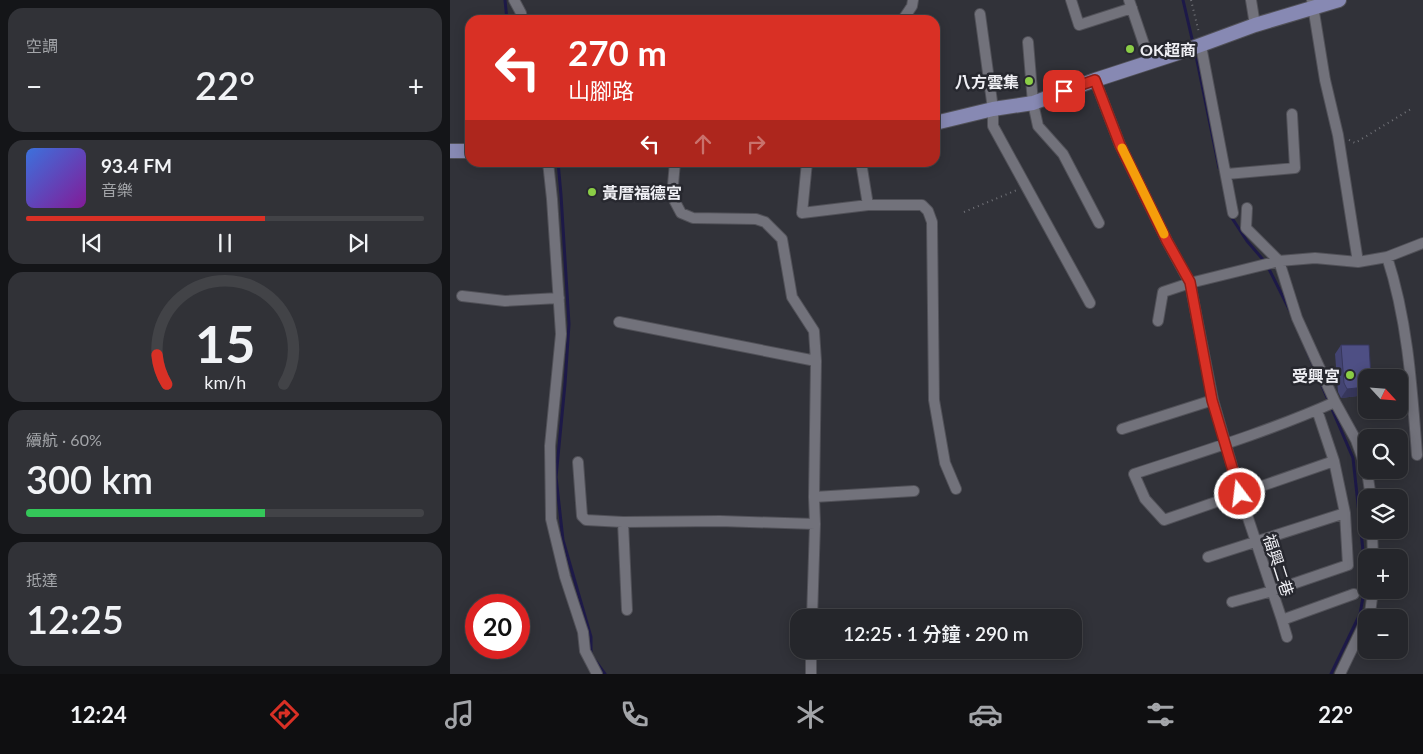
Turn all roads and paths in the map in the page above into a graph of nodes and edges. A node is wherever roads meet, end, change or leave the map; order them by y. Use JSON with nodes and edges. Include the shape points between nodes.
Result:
{"nodes":[{"id":1,"x":514,"y":0,"type":"edge"},
{"id":2,"x":913,"y":0,"type":"edge"},
{"id":3,"x":1071,"y":0,"type":"edge"},
{"id":4,"x":1191,"y":0,"type":"edge"},
{"id":5,"x":1251,"y":0,"type":"edge"},
{"id":6,"x":1339,"y":0,"type":"edge"},
{"id":7,"x":1131,"y":4,"type":"edge"},
{"id":8,"x":1313,"y":4,"type":"edge"},
{"id":9,"x":980,"y":14,"type":"dead end"},
{"id":10,"x":521,"y":15,"type":"edge"},
{"id":11,"x":906,"y":15,"type":"edge"},
{"id":12,"x":1255,"y":25,"type":"junction"},
{"id":13,"x":1028,"y":42,"type":"dead end"},
{"id":14,"x":1201,"y":46,"type":"junction"},
{"id":15,"x":1150,"y":62,"type":"junction"},
{"id":16,"x":1095,"y":80,"type":"junction"},
{"id":17,"x":1033,"y":103,"type":"junction"},
{"id":18,"x":993,"y":109,"type":"junction"},
{"id":19,"x":1411,"y":109,"type":"dead end"},
{"id":20,"x":1292,"y":114,"type":"dead end"},
{"id":21,"x":940,"y":122,"type":"edge"},
{"id":22,"x":1338,"y":135,"type":"junction"},
{"id":23,"x":450,"y":151,"type":"edge"},
{"id":24,"x":465,"y":151,"type":"edge"},
{"id":25,"x":549,"y":167,"type":"edge"},
{"id":26,"x":675,"y":167,"type":"edge"},
{"id":27,"x":806,"y":167,"type":"edge"},
{"id":28,"x":862,"y":167,"type":"edge"},
{"id":29,"x":1226,"y":174,"type":"junction"},
{"id":30,"x":1026,"y":187,"type":"junction"},
{"id":31,"x":868,"y":205,"type":"junction"},
{"id":32,"x":1247,"y":208,"type":"dead end"},
{"id":33,"x":964,"y":212,"type":"dead end"},
{"id":34,"x":1234,"y":213,"type":"dead end"},
{"id":35,"x":1099,"y":223,"type":"dead end"},
{"id":36,"x":1423,"y":243,"type":"edge"},
{"id":37,"x":1387,"y":257,"type":"junction"},
{"id":38,"x":1278,"y":261,"type":"junction"},
{"id":39,"x":1358,"y":262,"type":"junction"},
{"id":40,"x":1190,"y":282,"type":"junction"},
{"id":41,"x":462,"y":296,"type":"dead end"},
{"id":42,"x":559,"y":298,"type":"junction"},
{"id":43,"x":1090,"y":303,"type":"dead end"},
{"id":44,"x":1158,"y":321,"type":"dead end"},
{"id":45,"x":619,"y":322,"type":"dead end"},
{"id":46,"x":816,"y":361,"type":"junction"},
{"id":47,"x":1212,"y":400,"type":"junction"},
{"id":48,"x":1335,"y":402,"type":"junction"},
{"id":49,"x":1317,"y":410,"type":"junction"},
{"id":50,"x":1122,"y":429,"type":"dead end"},
{"id":51,"x":1226,"y":444,"type":"junction"},
{"id":52,"x":1417,"y":455,"type":"dead end"},
{"id":53,"x":1334,"y":461,"type":"junction"},
{"id":54,"x":578,"y":462,"type":"dead end"},
{"id":55,"x":956,"y":489,"type":"dead end"},
{"id":56,"x":1370,"y":489,"type":"edge"},
{"id":57,"x":914,"y":491,"type":"dead end"},
{"id":58,"x":1240,"y":494,"type":"junction"},
{"id":59,"x":814,"y":497,"type":"junction"},
{"id":60,"x":1345,"y":513,"type":"junction"},
{"id":61,"x":623,"y":522,"type":"junction"},
{"id":62,"x":815,"y":524,"type":"junction"},
{"id":63,"x":1256,"y":542,"type":"junction"},
{"id":64,"x":1208,"y":557,"type":"dead end"},
{"id":65,"x":1272,"y":591,"type":"junction"},
{"id":66,"x":1354,"y":594,"type":"dead end"},
{"id":67,"x":1232,"y":602,"type":"dead end"},
{"id":68,"x":812,"y":609,"type":"edge"},
{"id":69,"x":627,"y":610,"type":"dead end"},
{"id":70,"x":1282,"y":620,"type":"junction"},
{"id":71,"x":1287,"y":637,"type":"dead end"},
{"id":72,"x":1358,"y":637,"type":"edge"},
{"id":73,"x":811,"y":659,"type":"edge"},
{"id":74,"x":596,"y":674,"type":"edge"},
{"id":75,"x":811,"y":674,"type":"edge"},
{"id":76,"x":1340,"y":674,"type":"edge"}],
"edges":[{"from":1,"to":10,"type":"street"},
{"from":2,"to":11,"type":"street"},
{"from":3,"to":7,"type":"street","via":[[1079,25]]},
{"from":4,"to":14,"type":"path"},
{"from":5,"to":12,"type":"street"},
{"from":6,"to":8,"type":"main road"},
{"from":7,"to":15,"type":"street"},
{"from":8,"to":12,"type":"main road"},
{"from":8,"to":22,"type":"street"},
{"from":9,"to":18,"type":"street"},
{"from":12,"to":14,"type":"main road"},
{"from":13,"to":17,"type":"street"},
{"from":14,"to":15,"type":"main road"},
{"from":14,"to":29,"type":"street"},
{"from":15,"to":16,"type":"main road"},
{"from":16,"to":17,"type":"main road"},
{"from":16,"to":40,"type":"street","name":"福興二巷","via":[[1120,145]]},
{"from":17,"to":18,"type":"main road"},
{"from":17,"to":35,"type":"street","via":[[1038,126],[1063,154]]},
{"from":18,"to":21,"type":"main road"},
{"from":18,"to":30,"type":"street","via":[[993,126]]},
{"from":19,"to":22,"type":"path","via":[[1355,143]]},
{"from":20,"to":29,"type":"street","via":[[1295,168]]},
{"from":22,"to":39,"type":"street"},
{"from":23,"to":24,"type":"main road"},
{"from":25,"to":42,"type":"street"},
{"from":26,"to":46,"type":"street","via":[[672,196],[681,213],[693,218],[756,219],[765,222],[782,239],[792,297],[814,331]]},
{"from":27,"to":31,"type":"street","via":[[802,212]]},
{"from":28,"to":31,"type":"street"},
{"from":29,"to":34,"type":"street"},
{"from":30,"to":33,"type":"path"},
{"from":30,"to":43,"type":"street"},
{"from":31,"to":55,"type":"street","via":[[922,205],[932,222],[934,400],[945,463]]},
{"from":32,"to":38,"type":"street","via":[[1246,228]]},
{"from":36,"to":37,"type":"street"},
{"from":37,"to":39,"type":"street"},
{"from":37,"to":52,"type":"street","via":[[1394,278],[1410,368]]},
{"from":38,"to":39,"type":"street","via":[[1315,258]]},
{"from":38,"to":40,"type":"street"},
{"from":38,"to":48,"type":"street","via":[[1297,318]]},
{"from":40,"to":44,"type":"street","via":[[1163,292]]},
{"from":40,"to":47,"type":"street","name":"福興二巷"},
{"from":41,"to":42,"type":"street","via":[[505,301]]},
{"from":42,"to":74,"type":"street","via":[[561,334],[550,446],[551,519],[583,632],[585,652]]},
{"from":45,"to":46,"type":"street"},
{"from":46,"to":59,"type":"street"},
{"from":47,"to":50,"type":"street"},
{"from":47,"to":51,"type":"street","name":"福興二巷"},
{"from":48,"to":49,"type":"street"},
{"from":48,"to":56,"type":"street","via":[[1356,440]]},
{"from":49,"to":51,"type":"street"},
{"from":49,"to":53,"type":"street"},
{"from":51,"to":58,"type":"street","name":"福興二巷"},
{"from":51,"to":58,"type":"street","via":[[1134,474],[1145,499],[1164,520]]},
{"from":53,"to":58,"type":"street"},
{"from":53,"to":60,"type":"street"},
{"from":54,"to":61,"type":"street","via":[[582,516],[586,520]]},
{"from":57,"to":59,"type":"street"},
{"from":58,"to":63,"type":"street","name":"福興二巷"},
{"from":59,"to":62,"type":"street"},
{"from":60,"to":63,"type":"street"},
{"from":60,"to":65,"type":"street","via":[[1348,565]]},
{"from":61,"to":62,"type":"street"},
{"from":61,"to":69,"type":"street"},
{"from":62,"to":68,"type":"street"},
{"from":63,"to":64,"type":"street"},
{"from":63,"to":65,"type":"street","name":"福興二巷"},
{"from":65,"to":67,"type":"street"},
{"from":65,"to":70,"type":"street","name":"福興二巷"},
{"from":66,"to":70,"type":"street"},
{"from":70,"to":71,"type":"street","name":"福興二巷"},
{"from":72,"to":76,"type":"street"},
{"from":73,"to":75,"type":"street"}]}
